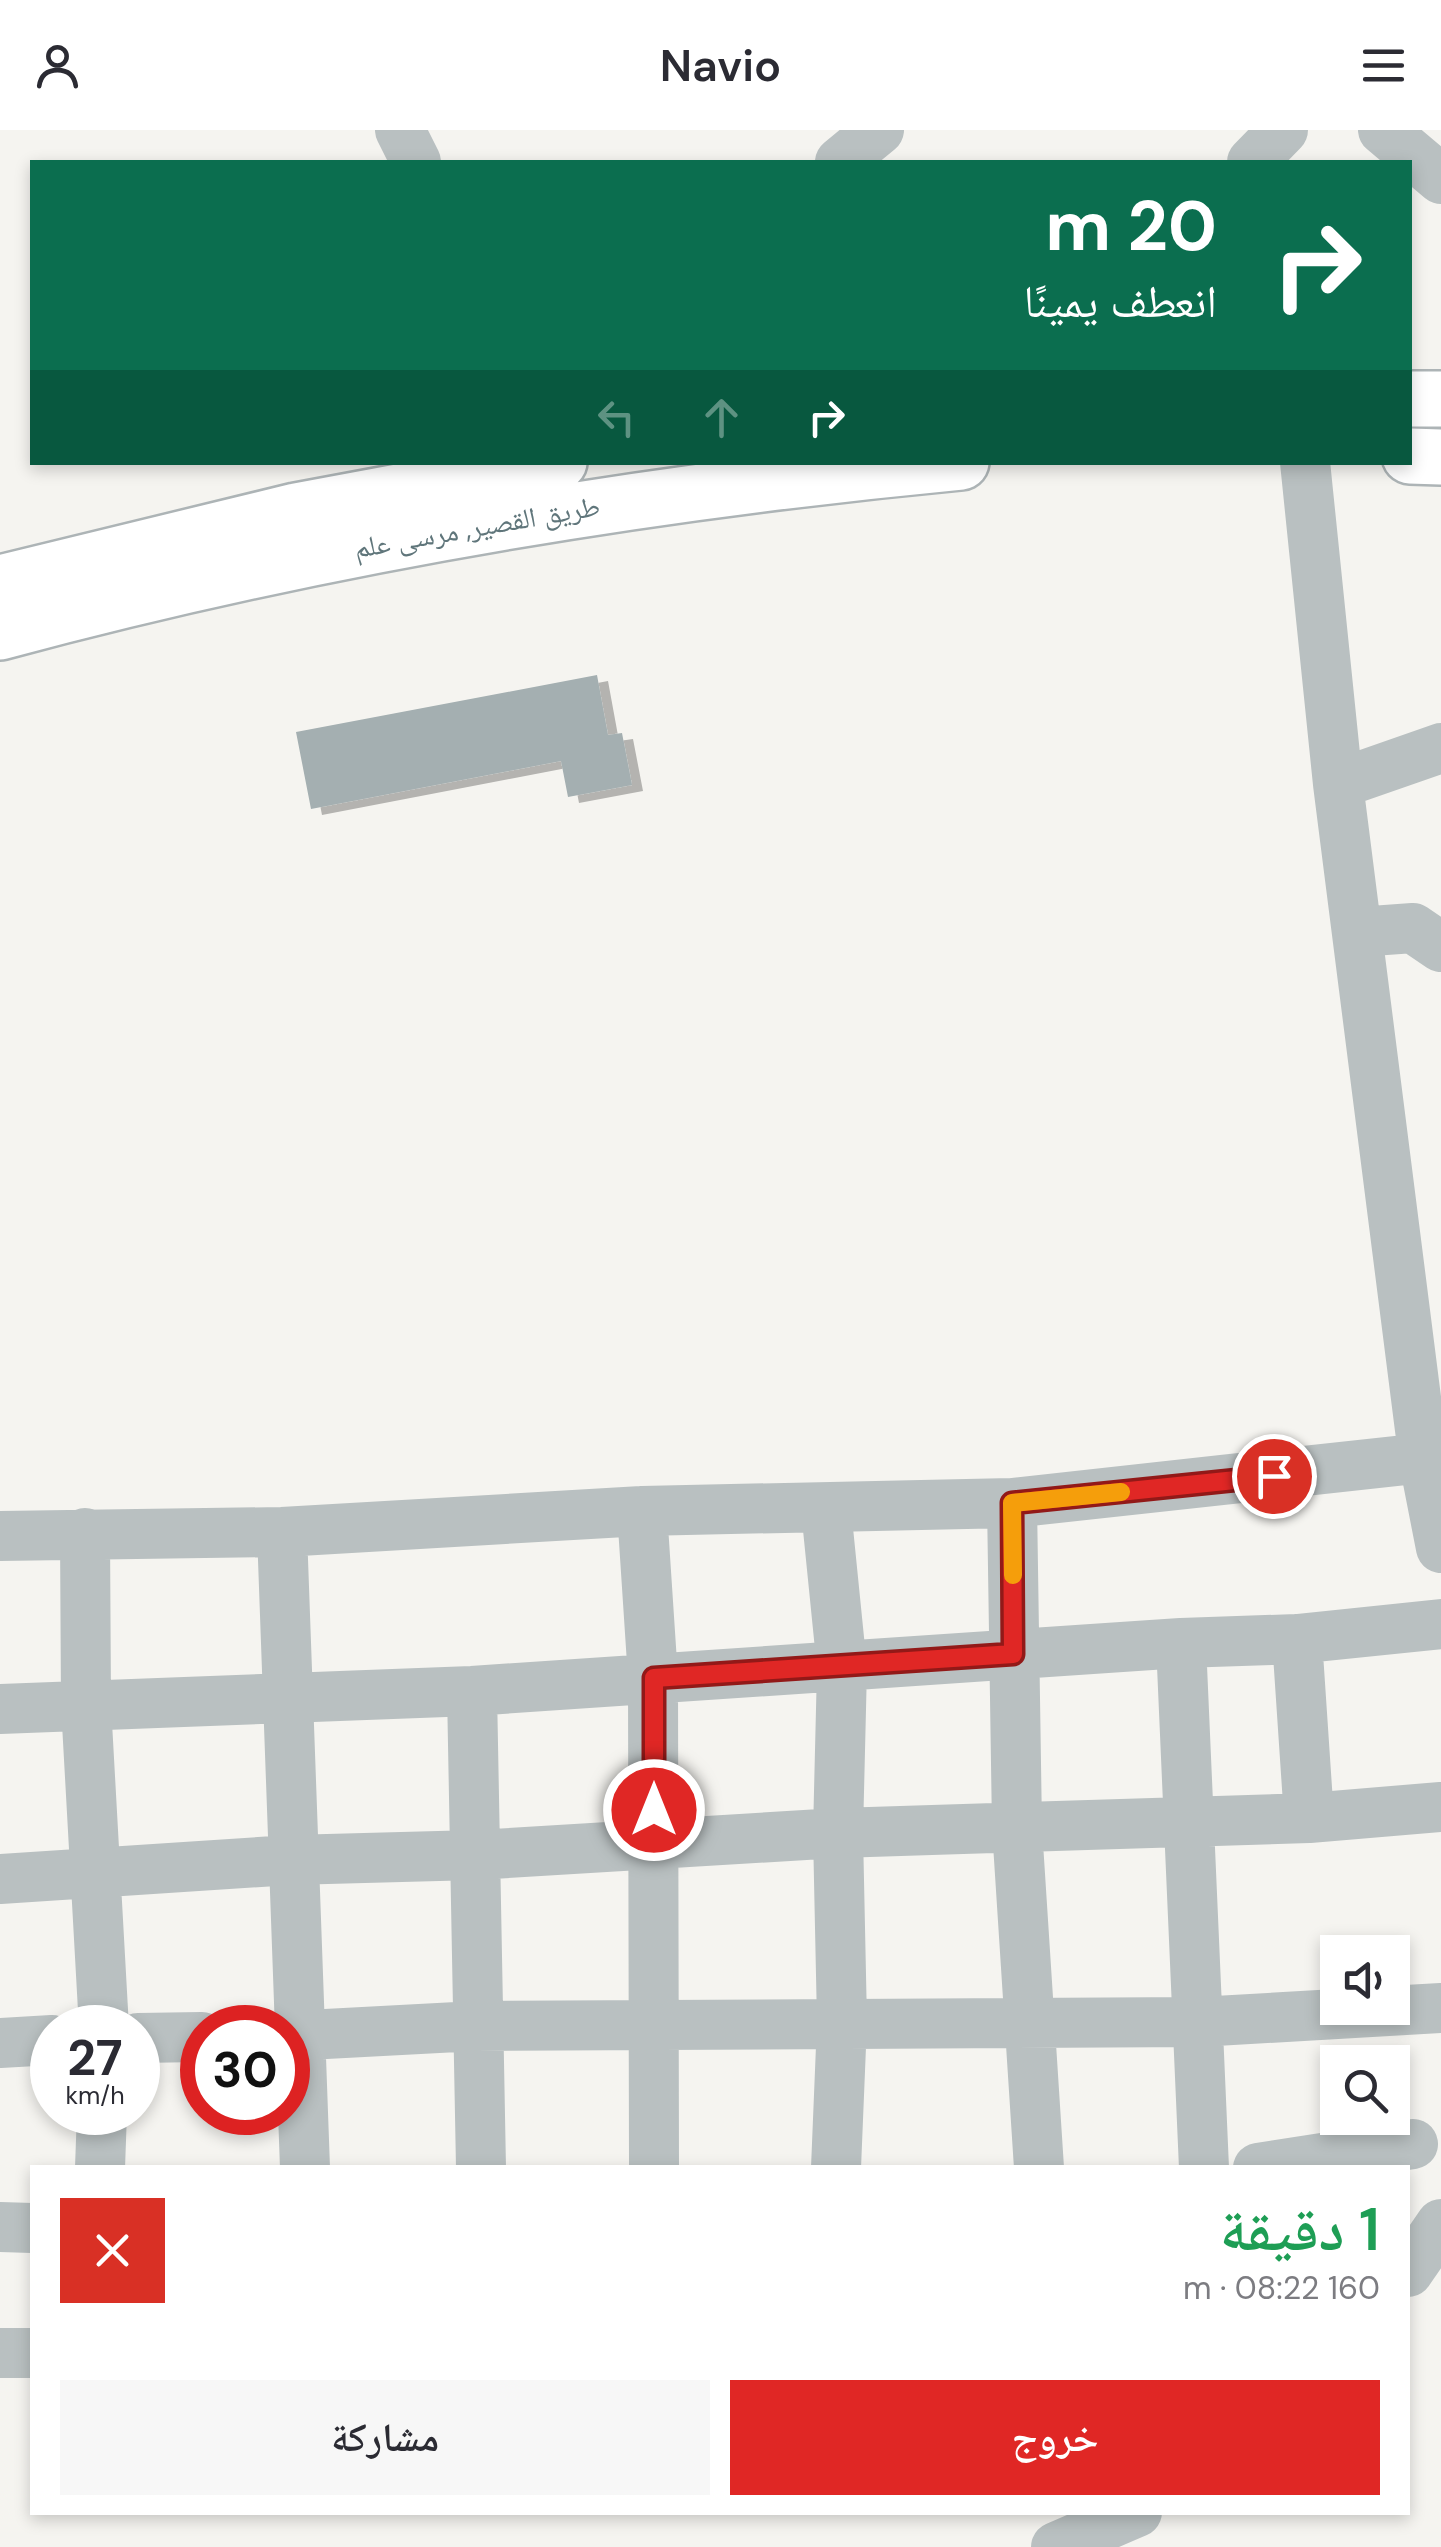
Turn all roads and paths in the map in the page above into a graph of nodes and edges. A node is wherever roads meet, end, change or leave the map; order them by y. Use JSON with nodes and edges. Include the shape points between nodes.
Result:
{"nodes":[{"id":1,"x":400,"y":130,"type":"edge"},
{"id":2,"x":879,"y":130,"type":"edge"},
{"id":3,"x":1284,"y":130,"type":"edge"},
{"id":4,"x":1383,"y":130,"type":"edge"},
{"id":5,"x":415,"y":160,"type":"edge"},
{"id":6,"x":842,"y":160,"type":"edge"},
{"id":7,"x":1254,"y":160,"type":"edge"},
{"id":8,"x":1441,"y":179,"type":"edge"},
{"id":9,"x":1441,"y":399,"type":"edge"},
{"id":10,"x":1412,"y":400,"type":"edge"},
{"id":11,"x":1412,"y":456,"type":"edge"},
{"id":12,"x":1441,"y":457,"type":"edge"},
{"id":13,"x":531,"y":465,"type":"edge"},
{"id":14,"x":931,"y":465,"type":"edge"},
{"id":15,"x":1305,"y":465,"type":"edge"},
{"id":16,"x":0,"y":583,"type":"edge"},
{"id":17,"x":0,"y":632,"type":"edge"},
{"id":18,"x":1441,"y":748,"type":"edge"},
{"id":19,"x":1338,"y":784,"type":"junction"},
{"id":20,"x":1358,"y":932,"type":"junction"},
{"id":21,"x":1441,"y":948,"type":"edge"},
{"id":22,"x":1432,"y":1459,"type":"edge"},
{"id":23,"x":1012,"y":1503,"type":"junction"},
{"id":24,"x":826,"y":1509,"type":"junction"},
{"id":25,"x":642,"y":1511,"type":"junction"},
{"id":26,"x":282,"y":1532,"type":"junction"},
{"id":27,"x":85,"y":1533,"type":"junction"},
{"id":28,"x":0,"y":1536,"type":"edge"},
{"id":29,"x":1441,"y":1548,"type":"edge"},
{"id":30,"x":1441,"y":1624,"type":"edge"},
{"id":31,"x":1298,"y":1639,"type":"junction"},
{"id":32,"x":1181,"y":1642,"type":"junction"},
{"id":33,"x":1013,"y":1654,"type":"junction"},
{"id":34,"x":842,"y":1668,"type":"junction"},
{"id":35,"x":654,"y":1678,"type":"junction"},
{"id":36,"x":472,"y":1691,"type":"junction"},
{"id":37,"x":286,"y":1700,"type":"junction"},
{"id":38,"x":86,"y":1705,"type":"junction"},
{"id":39,"x":0,"y":1709,"type":"edge"},
{"id":40,"x":1441,"y":1807,"type":"edge"},
{"id":41,"x":1309,"y":1818,"type":"junction"},
{"id":42,"x":1192,"y":1821,"type":"junction"},
{"id":43,"x":1017,"y":1828,"type":"junction"},
{"id":44,"x":838,"y":1833,"type":"junction"},
{"id":45,"x":654,"y":1844,"type":"junction"},
{"id":46,"x":476,"y":1855,"type":"junction"},
{"id":47,"x":290,"y":1860,"type":"junction"},
{"id":48,"x":95,"y":1872,"type":"junction"},
{"id":49,"x":0,"y":1879,"type":"edge"},
{"id":50,"x":103,"y":2005,"type":"edge"},
{"id":51,"x":292,"y":2005,"type":"edge"},
{"id":52,"x":1441,"y":2008,"type":"edge"},
{"id":53,"x":842,"y":2022,"type":"junction"},
{"id":54,"x":1198,"y":2022,"type":"junction"},
{"id":55,"x":650,"y":2024,"type":"junction"},
{"id":56,"x":476,"y":2026,"type":"junction"},
{"id":57,"x":1029,"y":2026,"type":"junction"},
{"id":58,"x":310,"y":2035,"type":"edge"},
{"id":59,"x":30,"y":2041,"type":"edge"},
{"id":60,"x":0,"y":2043,"type":"edge"},
{"id":61,"x":101,"y":2135,"type":"edge"},
{"id":62,"x":302,"y":2135,"type":"edge"},
{"id":63,"x":1413,"y":2144,"type":"dead end"},
{"id":64,"x":100,"y":2165,"type":"edge"},
{"id":65,"x":305,"y":2165,"type":"edge"},
{"id":66,"x":482,"y":2165,"type":"edge"},
{"id":67,"x":654,"y":2165,"type":"edge"},
{"id":68,"x":836,"y":2165,"type":"edge"},
{"id":69,"x":1038,"y":2165,"type":"edge"},
{"id":70,"x":1204,"y":2165,"type":"edge"},
{"id":71,"x":1277,"y":2165,"type":"edge"},
{"id":72,"x":1441,"y":2224,"type":"edge"},
{"id":73,"x":0,"y":2227,"type":"edge"},
{"id":74,"x":30,"y":2228,"type":"edge"},
{"id":75,"x":1410,"y":2269,"type":"edge"},
{"id":76,"x":30,"y":2353,"type":"edge"},
{"id":77,"x":0,"y":2354,"type":"edge"},
{"id":78,"x":1130,"y":2515,"type":"edge"},
{"id":79,"x":1056,"y":2547,"type":"edge"}],
"edges":[{"from":1,"to":5,"type":"street"},
{"from":2,"to":6,"type":"street"},
{"from":3,"to":7,"type":"street"},
{"from":4,"to":8,"type":"street"},
{"from":9,"to":10,"type":"main road"},
{"from":11,"to":12,"type":"main road"},
{"from":13,"to":16,"type":"main road","name":"طريق القصير, مرسى علم","via":[[296,512]]},
{"from":14,"to":17,"type":"main road","name":"طريق القصير, مرسى علم","via":[[764,482],[410,537]]},
{"from":15,"to":19,"type":"street"},
{"from":18,"to":19,"type":"street"},
{"from":19,"to":20,"type":"street"},
{"from":20,"to":21,"type":"street","via":[[1413,928]]},
{"from":20,"to":22,"type":"street"},
{"from":22,"to":23,"type":"street"},
{"from":22,"to":29,"type":"street"},
{"from":23,"to":24,"type":"street"},
{"from":23,"to":33,"type":"street"},
{"from":24,"to":25,"type":"street"},
{"from":24,"to":34,"type":"street"},
{"from":25,"to":26,"type":"street"},
{"from":25,"to":35,"type":"street"},
{"from":26,"to":27,"type":"street"},
{"from":26,"to":37,"type":"street"},
{"from":27,"to":28,"type":"street"},
{"from":27,"to":38,"type":"street"},
{"from":30,"to":31,"type":"street"},
{"from":31,"to":32,"type":"street"},
{"from":31,"to":41,"type":"street"},
{"from":32,"to":33,"type":"street"},
{"from":32,"to":42,"type":"street"},
{"from":33,"to":34,"type":"street"},
{"from":33,"to":43,"type":"street"},
{"from":34,"to":35,"type":"street"},
{"from":34,"to":44,"type":"street"},
{"from":35,"to":36,"type":"street"},
{"from":35,"to":45,"type":"street"},
{"from":36,"to":37,"type":"street"},
{"from":36,"to":46,"type":"street"},
{"from":37,"to":38,"type":"street"},
{"from":37,"to":47,"type":"street"},
{"from":38,"to":39,"type":"street"},
{"from":38,"to":48,"type":"street"},
{"from":40,"to":41,"type":"street"},
{"from":41,"to":42,"type":"street"},
{"from":42,"to":43,"type":"street"},
{"from":42,"to":54,"type":"street"},
{"from":43,"to":44,"type":"street"},
{"from":43,"to":57,"type":"street"},
{"from":44,"to":45,"type":"street"},
{"from":44,"to":53,"type":"street"},
{"from":45,"to":46,"type":"street"},
{"from":45,"to":55,"type":"street"},
{"from":46,"to":47,"type":"street"},
{"from":46,"to":56,"type":"street"},
{"from":47,"to":48,"type":"street"},
{"from":47,"to":51,"type":"street"},
{"from":48,"to":49,"type":"street"},
{"from":48,"to":50,"type":"street"},
{"from":52,"to":54,"type":"street"},
{"from":53,"to":55,"type":"street"},
{"from":53,"to":57,"type":"street"},
{"from":53,"to":68,"type":"street"},
{"from":54,"to":57,"type":"street"},
{"from":54,"to":70,"type":"street"},
{"from":55,"to":56,"type":"street"},
{"from":55,"to":67,"type":"street"},
{"from":56,"to":58,"type":"street"},
{"from":56,"to":66,"type":"street"},
{"from":57,"to":69,"type":"street"},
{"from":59,"to":60,"type":"street"},
{"from":61,"to":64,"type":"street"},
{"from":62,"to":65,"type":"street"},
{"from":63,"to":71,"type":"street"},
{"from":72,"to":75,"type":"street"},
{"from":73,"to":74,"type":"street"},
{"from":76,"to":77,"type":"street"},
{"from":78,"to":79,"type":"street"}]}
